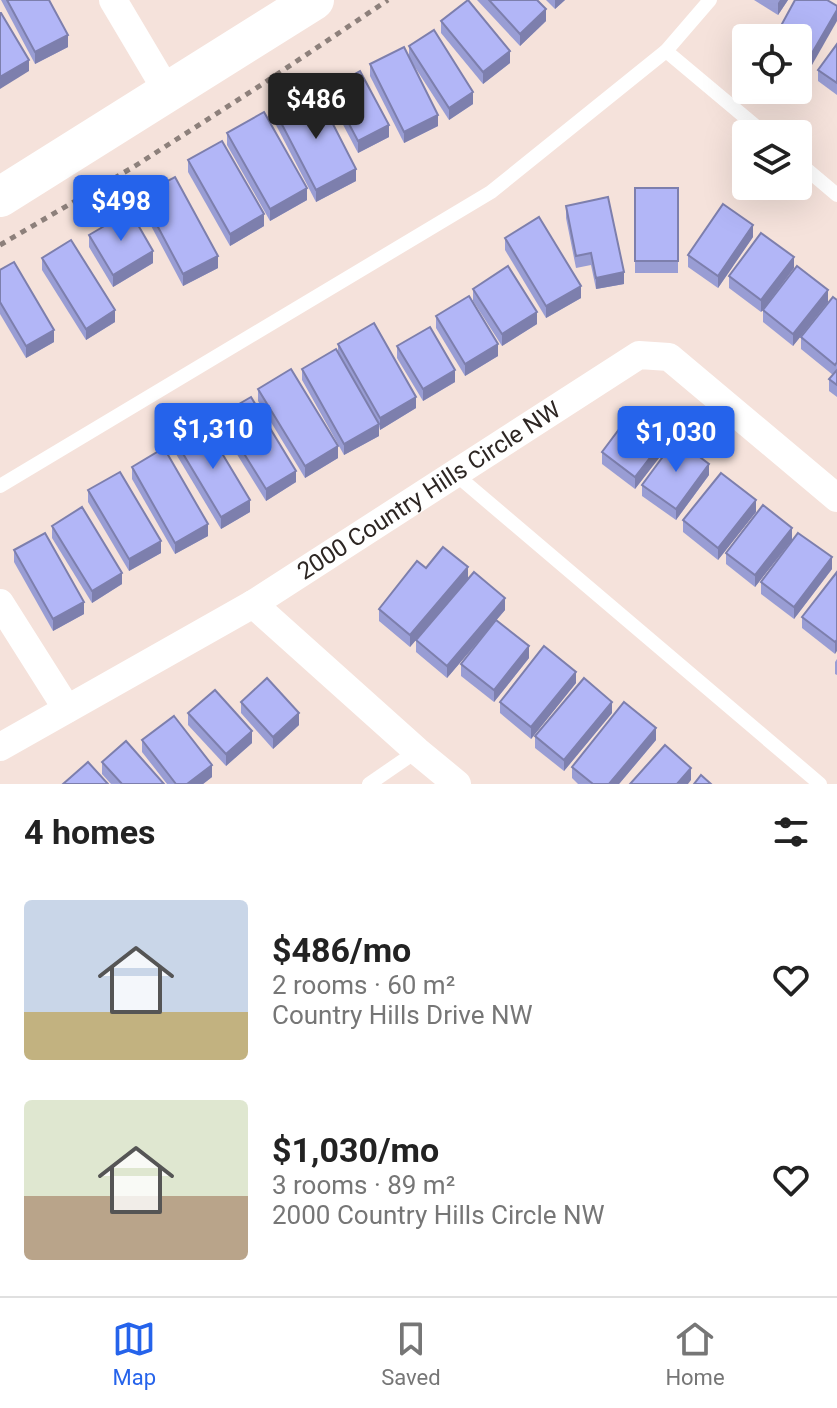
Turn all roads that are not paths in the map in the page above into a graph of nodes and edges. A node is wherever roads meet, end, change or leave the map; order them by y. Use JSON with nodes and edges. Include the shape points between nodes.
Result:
{"nodes":[{"id":1,"x":113,"y":0,"type":"edge"},
{"id":2,"x":314,"y":0,"type":"edge"},
{"id":3,"x":710,"y":0,"type":"edge"},
{"id":4,"x":666,"y":51,"type":"junction"},
{"id":5,"x":167,"y":91,"type":"junction"},
{"id":6,"x":748,"y":120,"type":"edge"},
{"id":7,"x":812,"y":174,"type":"edge"},
{"id":8,"x":837,"y":195,"type":"edge"},
{"id":9,"x":0,"y":197,"type":"edge"},
{"id":10,"x":454,"y":473,"type":"junction"},
{"id":11,"x":0,"y":486,"type":"edge"},
{"id":12,"x":837,"y":498,"type":"edge"},
{"id":13,"x":0,"y":603,"type":"edge"},
{"id":14,"x":253,"y":604,"type":"junction"},
{"id":15,"x":67,"y":709,"type":"junction"},
{"id":16,"x":3,"y":739,"type":"edge"},
{"id":17,"x":417,"y":751,"type":"junction"},
{"id":18,"x":369,"y":784,"type":"edge"},
{"id":19,"x":457,"y":784,"type":"edge"},
{"id":20,"x":820,"y":784,"type":"edge"}],
"edges":[{"from":1,"to":5,"type":"street"},
{"from":2,"to":5,"type":"street"},
{"from":3,"to":4,"type":"lane"},
{"from":4,"to":6,"type":"lane"},
{"from":4,"to":11,"type":"lane","via":[[491,192]]},
{"from":5,"to":9,"type":"street"},
{"from":7,"to":8,"type":"lane"},
{"from":10,"to":12,"type":"street","name":"2000 Country Hills Circle NW","via":[[639,355],[669,357]]},
{"from":10,"to":14,"type":"street","name":"2000 Country Hills Circle NW"},
{"from":10,"to":20,"type":"lane"},
{"from":13,"to":15,"type":"street"},
{"from":14,"to":15,"type":"street","name":"2000 Country Hills Circle NW"},
{"from":14,"to":17,"type":"street"},
{"from":15,"to":16,"type":"street","name":"2000 Country Hills Circle NW"},
{"from":17,"to":18,"type":"lane"},
{"from":17,"to":19,"type":"street"}]}
